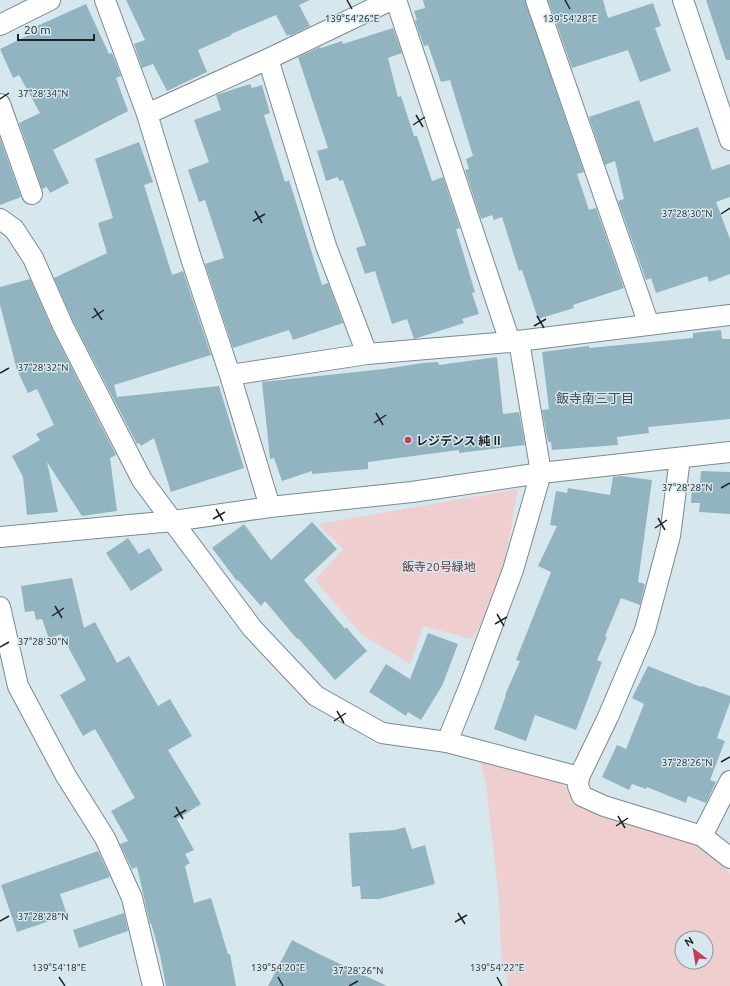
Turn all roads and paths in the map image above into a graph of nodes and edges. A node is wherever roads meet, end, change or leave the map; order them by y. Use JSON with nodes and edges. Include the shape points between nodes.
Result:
{"nodes":[{"id":1,"x":50,"y":0,"type":"edge"},
{"id":2,"x":105,"y":0,"type":"edge"},
{"id":3,"x":391,"y":0,"type":"edge"},
{"id":4,"x":396,"y":0,"type":"edge"},
{"id":5,"x":536,"y":0,"type":"edge"},
{"id":6,"x":683,"y":0,"type":"edge"},
{"id":7,"x":0,"y":25,"type":"edge"},
{"id":8,"x":268,"y":59,"type":"junction"},
{"id":9,"x":0,"y":104,"type":"edge"},
{"id":10,"x":147,"y":114,"type":"junction"},
{"id":11,"x":730,"y":140,"type":"edge"},
{"id":12,"x":32,"y":194,"type":"dead end"},
{"id":13,"x":0,"y":219,"type":"edge"},
{"id":14,"x":730,"y":316,"type":"edge"},
{"id":15,"x":649,"y":325,"type":"junction"},
{"id":16,"x":514,"y":341,"type":"junction"},
{"id":17,"x":367,"y":354,"type":"junction"},
{"id":18,"x":230,"y":375,"type":"junction"},
{"id":19,"x":730,"y":452,"type":"edge"},
{"id":20,"x":680,"y":458,"type":"junction"},
{"id":21,"x":541,"y":473,"type":"junction"},
{"id":22,"x":270,"y":507,"type":"junction"},
{"id":23,"x":172,"y":521,"type":"junction"},
{"id":24,"x":0,"y":537,"type":"edge"},
{"id":25,"x":0,"y":607,"type":"edge"},
{"id":26,"x":447,"y":742,"type":"junction"},
{"id":27,"x":579,"y":777,"type":"junction"},
{"id":28,"x":730,"y":781,"type":"edge"},
{"id":29,"x":702,"y":836,"type":"junction"},
{"id":30,"x":730,"y":858,"type":"edge"},
{"id":31,"x":153,"y":986,"type":"edge"}],
"edges":[{"from":1,"to":7,"type":"street"},
{"from":2,"to":10,"type":"street"},
{"from":3,"to":8,"type":"street"},
{"from":4,"to":16,"type":"street"},
{"from":5,"to":15,"type":"street"},
{"from":6,"to":11,"type":"street"},
{"from":8,"to":10,"type":"street"},
{"from":8,"to":17,"type":"street","via":[[326,246]]},
{"from":9,"to":12,"type":"street"},
{"from":10,"to":18,"type":"street"},
{"from":13,"to":23,"type":"street","via":[[14,229],[33,258],[62,326],[142,480]]},
{"from":14,"to":15,"type":"street"},
{"from":15,"to":16,"type":"street"},
{"from":16,"to":17,"type":"street"},
{"from":16,"to":21,"type":"street"},
{"from":17,"to":18,"type":"street"},
{"from":18,"to":22,"type":"street"},
{"from":19,"to":20,"type":"street"},
{"from":20,"to":21,"type":"street"},
{"from":20,"to":27,"type":"street","via":[[670,536],[645,630]]},
{"from":21,"to":22,"type":"street","via":[[412,492]]},
{"from":21,"to":26,"type":"street","via":[[512,570]]},
{"from":22,"to":23,"type":"street"},
{"from":23,"to":24,"type":"street"},
{"from":23,"to":26,"type":"street","via":[[252,628],[316,696],[382,733]]},
{"from":25,"to":31,"type":"street","via":[[18,686],[66,776],[105,838],[132,898]]},
{"from":26,"to":27,"type":"street"},
{"from":27,"to":29,"type":"street","via":[[578,786],[582,796],[604,806]]},
{"from":28,"to":29,"type":"street"},
{"from":29,"to":30,"type":"street"}]}
